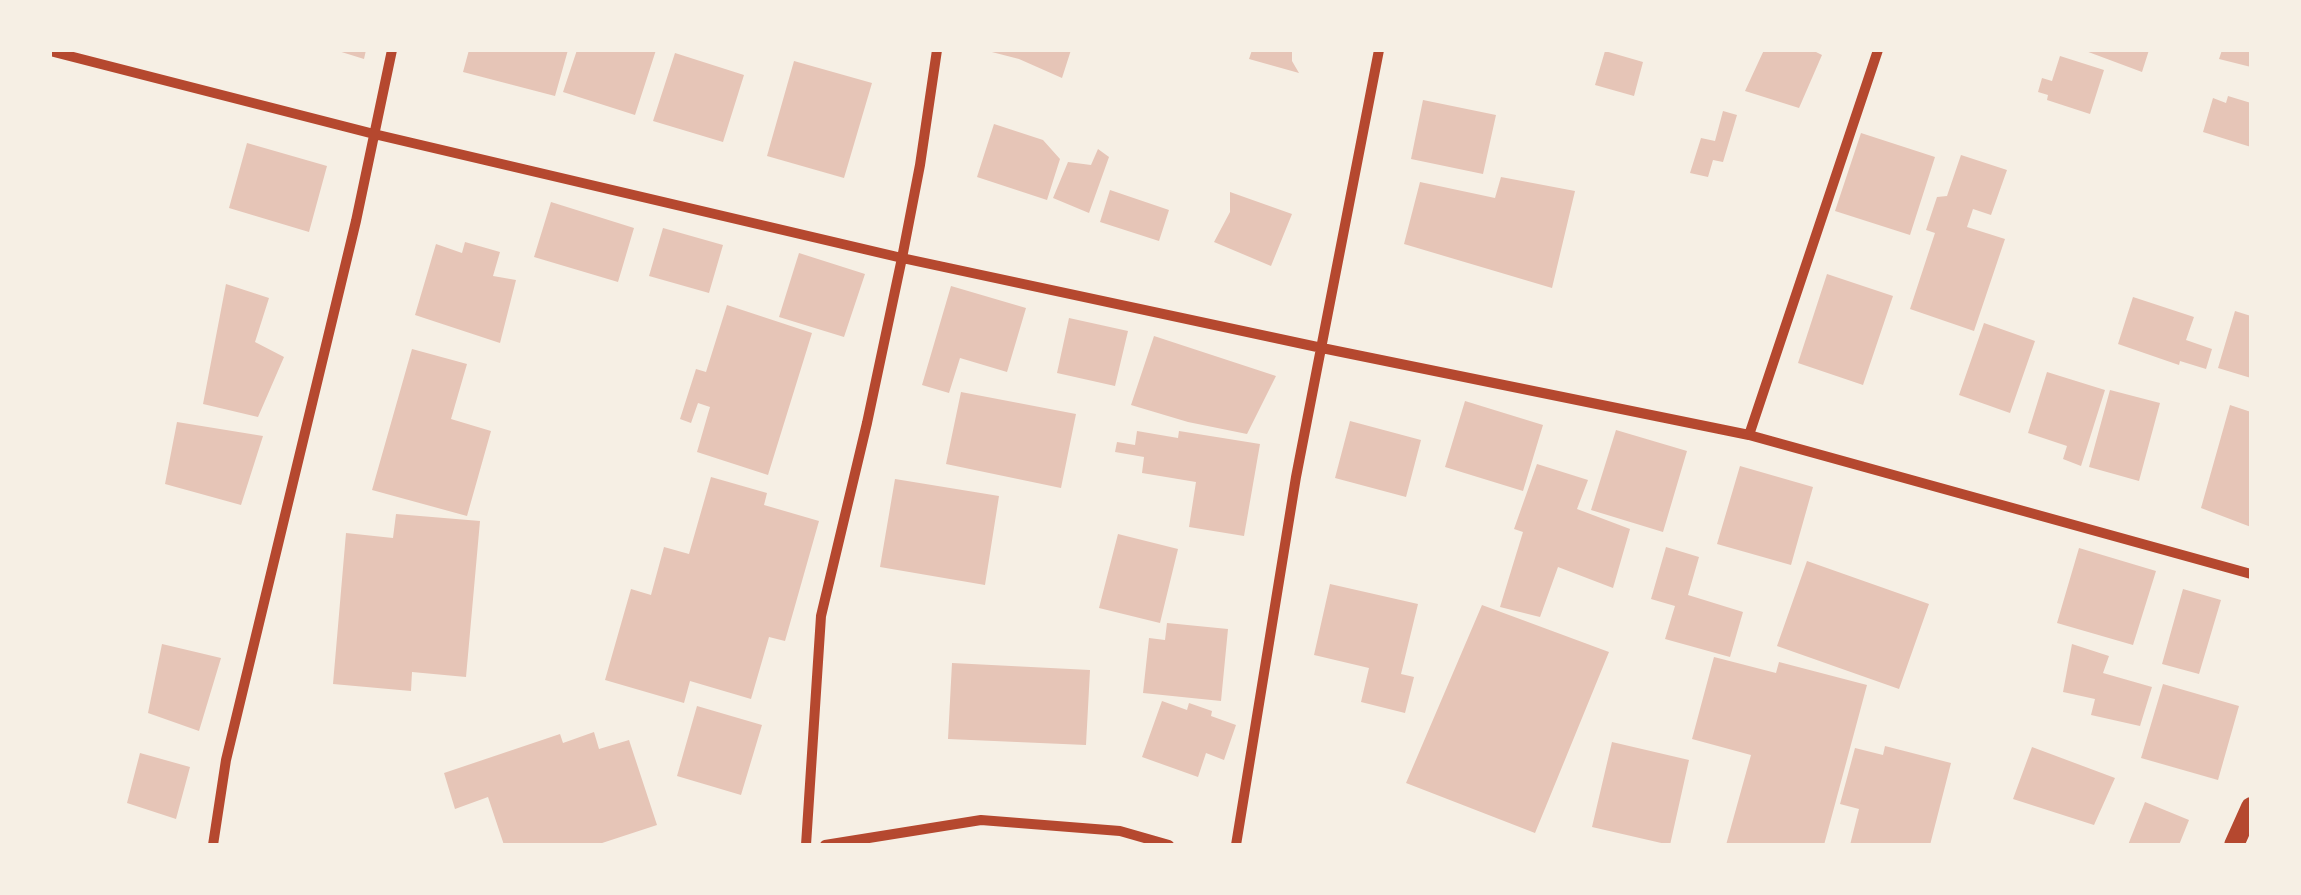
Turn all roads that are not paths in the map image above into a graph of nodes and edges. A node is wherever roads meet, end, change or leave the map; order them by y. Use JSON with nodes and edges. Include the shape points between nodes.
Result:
{"nodes":[{"id":1,"x":392,"y":50,"type":"edge"},
{"id":2,"x":938,"y":50,"type":"edge"},
{"id":3,"x":1379,"y":50,"type":"edge"},
{"id":4,"x":1878,"y":50,"type":"edge"},
{"id":5,"x":50,"y":52,"type":"edge"},
{"id":6,"x":374,"y":134,"type":"junction"},
{"id":7,"x":902,"y":258,"type":"junction"},
{"id":8,"x":1322,"y":348,"type":"junction"},
{"id":9,"x":1749,"y":436,"type":"junction"},
{"id":10,"x":2251,"y":574,"type":"edge"},
{"id":11,"x":2251,"y":808,"type":"edge"},
{"id":12,"x":212,"y":845,"type":"edge"},
{"id":13,"x":806,"y":845,"type":"edge"},
{"id":14,"x":824,"y":845,"type":"edge"},
{"id":15,"x":1169,"y":845,"type":"edge"},
{"id":16,"x":1236,"y":845,"type":"edge"},
{"id":17,"x":2234,"y":845,"type":"edge"}],
"edges":[{"from":1,"to":6,"type":"street"},
{"from":2,"to":7,"type":"street"},
{"from":3,"to":8,"type":"street"},
{"from":4,"to":9,"type":"street"},
{"from":5,"to":6,"type":"street"},
{"from":6,"to":7,"type":"street"},
{"from":6,"to":12,"type":"street","via":[[226,760]]},
{"from":7,"to":8,"type":"street"},
{"from":7,"to":13,"type":"street","via":[[820,616]]},
{"from":8,"to":9,"type":"street"},
{"from":8,"to":16,"type":"street"},
{"from":9,"to":10,"type":"street"},
{"from":11,"to":17,"type":"main road"},
{"from":14,"to":15,"type":"street","via":[[982,820],[1120,832]]}]}
